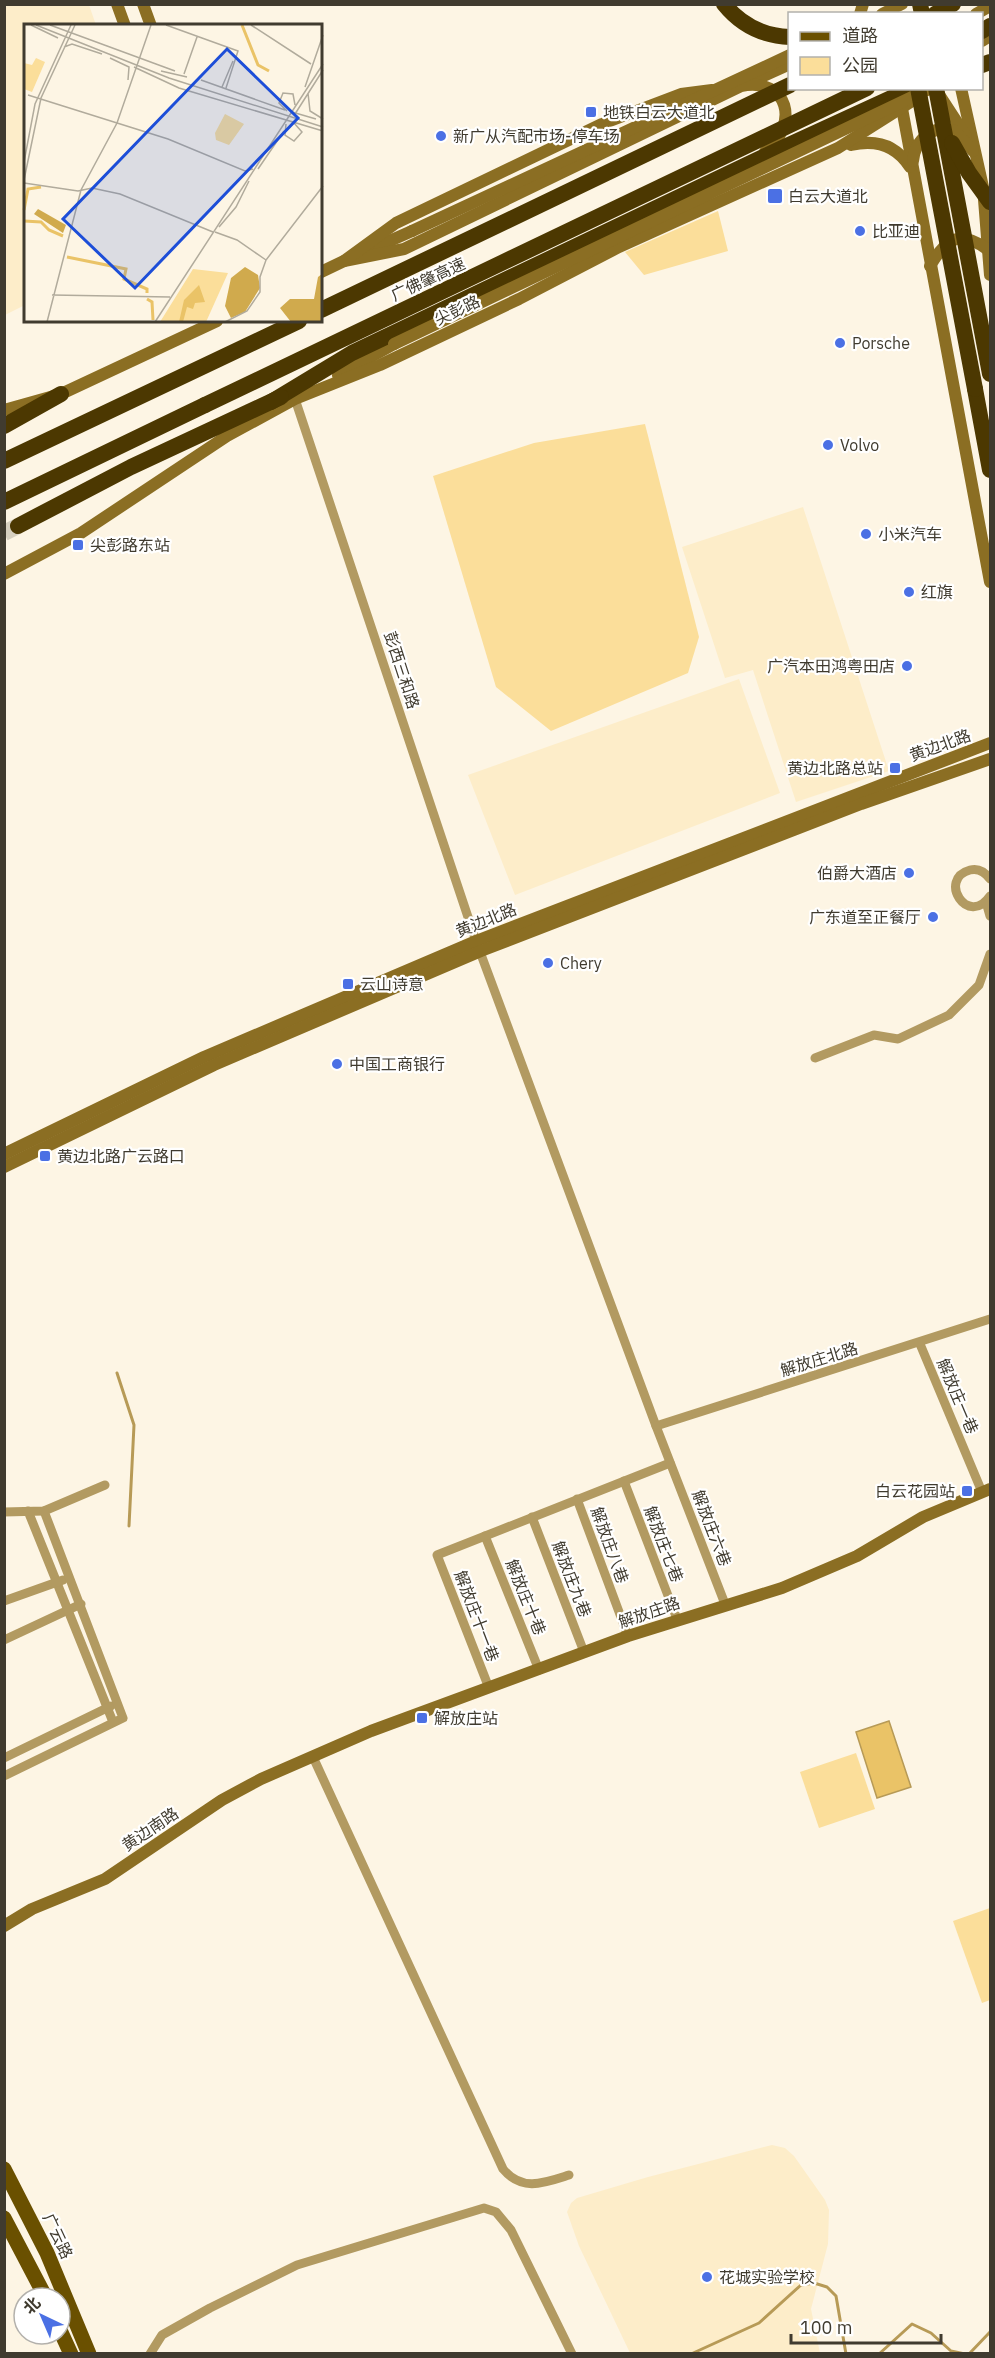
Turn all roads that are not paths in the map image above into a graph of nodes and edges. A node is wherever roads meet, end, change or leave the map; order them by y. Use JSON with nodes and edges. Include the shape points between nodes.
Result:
{"nodes":[{"id":1,"x":117,"y":4,"type":"edge"},
{"id":2,"x":143,"y":4,"type":"edge"},
{"id":3,"x":724,"y":4,"type":"edge"},
{"id":4,"x":902,"y":4,"type":"edge"},
{"id":5,"x":953,"y":4,"type":"edge"},
{"id":6,"x":883,"y":11,"type":"edge"},
{"id":7,"x":939,"y":12,"type":"edge"},
{"id":8,"x":124,"y":24,"type":"edge"},
{"id":9,"x":150,"y":24,"type":"edge"},
{"id":10,"x":788,"y":37,"type":"edge"},
{"id":11,"x":788,"y":55,"type":"edge"},
{"id":12,"x":788,"y":64,"type":"edge"},
{"id":13,"x":741,"y":86,"type":"junction"},
{"id":14,"x":788,"y":86,"type":"edge"},
{"id":15,"x":863,"y":90,"type":"edge"},
{"id":16,"x":898,"y":90,"type":"edge"},
{"id":17,"x":912,"y":90,"type":"edge"},
{"id":18,"x":916,"y":90,"type":"edge"},
{"id":19,"x":929,"y":90,"type":"edge"},
{"id":20,"x":930,"y":90,"type":"edge"},
{"id":21,"x":934,"y":90,"type":"edge"},
{"id":22,"x":935,"y":90,"type":"edge"},
{"id":23,"x":961,"y":90,"type":"edge"},
{"id":24,"x":942,"y":118,"type":"junction"},
{"id":25,"x":838,"y":148,"type":"junction"},
{"id":26,"x":978,"y":159,"type":"junction"},
{"id":27,"x":754,"y":161,"type":"junction"},
{"id":28,"x":913,"y":172,"type":"junction"},
{"id":29,"x":990,"y":202,"type":"edge"},
{"id":30,"x":987,"y":249,"type":"junction"},
{"id":31,"x":345,"y":261,"type":"junction"},
{"id":32,"x":930,"y":266,"type":"junction"},
{"id":33,"x":322,"y":272,"type":"edge"},
{"id":34,"x":990,"y":275,"type":"edge"},
{"id":35,"x":322,"y":310,"type":"edge"},
{"id":36,"x":215,"y":322,"type":"edge"},
{"id":37,"x":297,"y":322,"type":"edge"},
{"id":38,"x":394,"y":344,"type":"junction"},
{"id":39,"x":990,"y":374,"type":"edge"},
{"id":40,"x":61,"y":394,"type":"junction"},
{"id":41,"x":295,"y":399,"type":"junction"},
{"id":42,"x":271,"y":402,"type":"junction"},
{"id":43,"x":4,"y":410,"type":"edge"},
{"id":44,"x":4,"y":426,"type":"edge"},
{"id":45,"x":4,"y":461,"type":"edge"},
{"id":46,"x":990,"y":470,"type":"edge"},
{"id":47,"x":4,"y":502,"type":"edge"},
{"id":48,"x":18,"y":526,"type":"tunnel mouth"},
{"id":49,"x":4,"y":573,"type":"edge"},
{"id":50,"x":990,"y":582,"type":"edge"},
{"id":51,"x":990,"y":743,"type":"edge"},
{"id":52,"x":990,"y":759,"type":"edge"},
{"id":53,"x":990,"y":879,"type":"edge"},
{"id":54,"x":988,"y":899,"type":"edge"},
{"id":55,"x":990,"y":916,"type":"edge"},
{"id":56,"x":479,"y":946,"type":"junction"},
{"id":57,"x":990,"y":954,"type":"edge"},
{"id":58,"x":815,"y":1058,"type":"dead end"},
{"id":59,"x":4,"y":1154,"type":"edge"},
{"id":60,"x":4,"y":1167,"type":"edge"},
{"id":61,"x":990,"y":1319,"type":"edge"},
{"id":62,"x":920,"y":1344,"type":"junction"},
{"id":63,"x":656,"y":1426,"type":"junction"},
{"id":64,"x":670,"y":1463,"type":"junction"},
{"id":65,"x":624,"y":1481,"type":"junction"},
{"id":66,"x":105,"y":1485,"type":"dead end"},
{"id":67,"x":986,"y":1490,"type":"edge"},
{"id":68,"x":577,"y":1499,"type":"junction"},
{"id":69,"x":44,"y":1510,"type":"junction"},
{"id":70,"x":28,"y":1511,"type":"junction"},
{"id":71,"x":4,"y":1512,"type":"edge"},
{"id":72,"x":532,"y":1517,"type":"junction"},
{"id":73,"x":485,"y":1536,"type":"junction"},
{"id":74,"x":70,"y":1577,"type":"junction"},
{"id":75,"x":4,"y":1601,"type":"edge"},
{"id":76,"x":81,"y":1604,"type":"junction"},
{"id":77,"x":725,"y":1604,"type":"junction"},
{"id":78,"x":68,"y":1610,"type":"junction"},
{"id":79,"x":677,"y":1619,"type":"junction"},
{"id":80,"x":628,"y":1636,"type":"junction"},
{"id":81,"x":4,"y":1640,"type":"edge"},
{"id":82,"x":584,"y":1652,"type":"junction"},
{"id":83,"x":539,"y":1670,"type":"junction"},
{"id":84,"x":489,"y":1688,"type":"junction"},
{"id":85,"x":118,"y":1702,"type":"junction"},
{"id":86,"x":108,"y":1708,"type":"junction"},
{"id":87,"x":113,"y":1722,"type":"junction"},
{"id":88,"x":313,"y":1757,"type":"junction"},
{"id":89,"x":4,"y":1758,"type":"edge"},
{"id":90,"x":4,"y":1776,"type":"edge"},
{"id":91,"x":4,"y":1926,"type":"edge"},
{"id":92,"x":4,"y":2169,"type":"edge"},
{"id":93,"x":569,"y":2175,"type":"dead end"},
{"id":94,"x":4,"y":2218,"type":"edge"},
{"id":95,"x":40,"y":2286,"type":"edge"},
{"id":96,"x":89,"y":2354,"type":"edge"},
{"id":97,"x":150,"y":2354,"type":"edge"},
{"id":98,"x":572,"y":2354,"type":"edge"}],
"edges":[{"from":1,"to":8,"type":"street"},
{"from":2,"to":9,"type":"street"},
{"from":3,"to":10,"type":"highway","via":[[754,30]]},
{"from":4,"to":6,"type":"street","bridge":true},
{"from":5,"to":7,"type":"highway","bridge":true},
{"from":11,"to":31,"type":"street","bridge":true},
{"from":12,"to":13,"type":"street"},
{"from":13,"to":27,"type":"street","via":[[757,84],[771,89],[782,102],[787,117],[782,134]]},
{"from":13,"to":31,"type":"street","via":[[404,249]]},
{"from":13,"to":31,"type":"street","via":[[681,94],[602,124],[396,223]]},
{"from":14,"to":35,"type":"highway","name":"广佛肇高速","bridge":true},
{"from":15,"to":47,"type":"highway","name":"广佛肇高速","bridge":true},
{"from":16,"to":28,"type":"street"},
{"from":17,"to":27,"type":"highway"},
{"from":18,"to":46,"type":"highway","bridge":true},
{"from":19,"to":38,"type":"street","bridge":true},
{"from":20,"to":25,"type":"street","name":"尖彭路"},
{"from":21,"to":24,"type":"highway","bridge":true},
{"from":22,"to":26,"type":"street","via":[[952,112]]},
{"from":23,"to":26,"type":"street"},
{"from":24,"to":29,"type":"highway","bridge":true,"via":[[962,161]]},
{"from":24,"to":39,"type":"highway","bridge":true},
{"from":25,"to":28,"type":"street","via":[[882,143],[899,153]]},
{"from":25,"to":41,"type":"street","name":"尖彭路","via":[[628,243],[380,365]]},
{"from":26,"to":28,"type":"street","via":[[955,131],[938,129],[917,146]]},
{"from":26,"to":30,"type":"street"},
{"from":27,"to":42,"type":"highway","via":[[352,353]]},
{"from":28,"to":32,"type":"street"},
{"from":30,"to":32,"type":"street","via":[[962,237],[939,250]]},
{"from":30,"to":34,"type":"street"},
{"from":31,"to":33,"type":"street"},
{"from":32,"to":50,"type":"street"},
{"from":36,"to":40,"type":"street"},
{"from":37,"to":45,"type":"highway"},
{"from":38,"to":41,"type":"street"},
{"from":38,"to":42,"type":"highway"},
{"from":40,"to":43,"type":"street"},
{"from":40,"to":44,"type":"highway"},
{"from":41,"to":49,"type":"street","name":"尖彭路","via":[[227,436],[81,534]]},
{"from":41,"to":56,"type":"street","name":"彭西三和路"},
{"from":42,"to":48,"type":"highway","via":[[131,467]]},
{"from":51,"to":56,"type":"street","name":"黄边北路"},
{"from":52,"to":56,"type":"street","name":"黄边北路"},
{"from":53,"to":54,"type":"street","via":[[975,869],[963,873],[956,883],[957,895],[964,904],[976,906]]},
{"from":54,"to":55,"type":"street"},
{"from":56,"to":59,"type":"street","name":"黄边北路","via":[[204,1057]]},
{"from":56,"to":60,"type":"street","name":"黄边北路","via":[[213,1065]]},
{"from":56,"to":63,"type":"street","name":"彭西三和路"},
{"from":57,"to":58,"type":"street","via":[[979,985],[949,1015],[898,1039],[874,1035]]},
{"from":61,"to":62,"type":"street","name":"解放庄北路"},
{"from":62,"to":63,"type":"street","name":"解放庄北路"},
{"from":62,"to":67,"type":"street","name":"解放庄一巷"},
{"from":63,"to":64,"type":"street","name":"解放庄六巷"},
{"from":64,"to":65,"type":"street"},
{"from":64,"to":77,"type":"street","name":"解放庄六巷"},
{"from":65,"to":68,"type":"street"},
{"from":65,"to":79,"type":"street","name":"解放庄七巷"},
{"from":66,"to":69,"type":"street"},
{"from":67,"to":77,"type":"street","name":"解放庄路","via":[[923,1517],[833,1567],[782,1588]]},
{"from":68,"to":72,"type":"street"},
{"from":68,"to":80,"type":"street","name":"解放庄八巷"},
{"from":69,"to":70,"type":"street"},
{"from":69,"to":74,"type":"street"},
{"from":70,"to":71,"type":"street"},
{"from":70,"to":78,"type":"street"},
{"from":72,"to":73,"type":"street"},
{"from":72,"to":82,"type":"street","name":"解放庄九巷"},
{"from":73,"to":83,"type":"street","name":"解放庄十巷"},
{"from":73,"to":84,"type":"street","name":"解放庄十一巷","via":[[437,1555]]},
{"from":74,"to":75,"type":"street"},
{"from":74,"to":76,"type":"street"},
{"from":76,"to":78,"type":"street"},
{"from":76,"to":85,"type":"street"},
{"from":77,"to":79,"type":"street","name":"解放庄路"},
{"from":78,"to":81,"type":"street"},
{"from":78,"to":86,"type":"street"},
{"from":79,"to":80,"type":"street","name":"解放庄路"},
{"from":80,"to":82,"type":"street","name":"解放庄路"},
{"from":82,"to":83,"type":"street","name":"解放庄路"},
{"from":83,"to":84,"type":"street","name":"解放庄路"},
{"from":84,"to":88,"type":"street","name":"解放庄路","via":[[371,1731]]},
{"from":85,"to":86,"type":"street"},
{"from":85,"to":87,"type":"street","via":[[123,1718]]},
{"from":86,"to":87,"type":"street"},
{"from":86,"to":89,"type":"street"},
{"from":87,"to":90,"type":"street"},
{"from":88,"to":91,"type":"street","name":"黄边南路","via":[[240,1789],[105,1879],[32,1909]]},
{"from":88,"to":93,"type":"street","via":[[503,2169],[529,2185]]},
{"from":92,"to":96,"type":"main road","name":"广云路","via":[[47,2253]]},
{"from":94,"to":95,"type":"main road"},
{"from":97,"to":98,"type":"street","via":[[162,2334],[297,2265],[484,2208],[496,2212],[510,2230]]}]}
